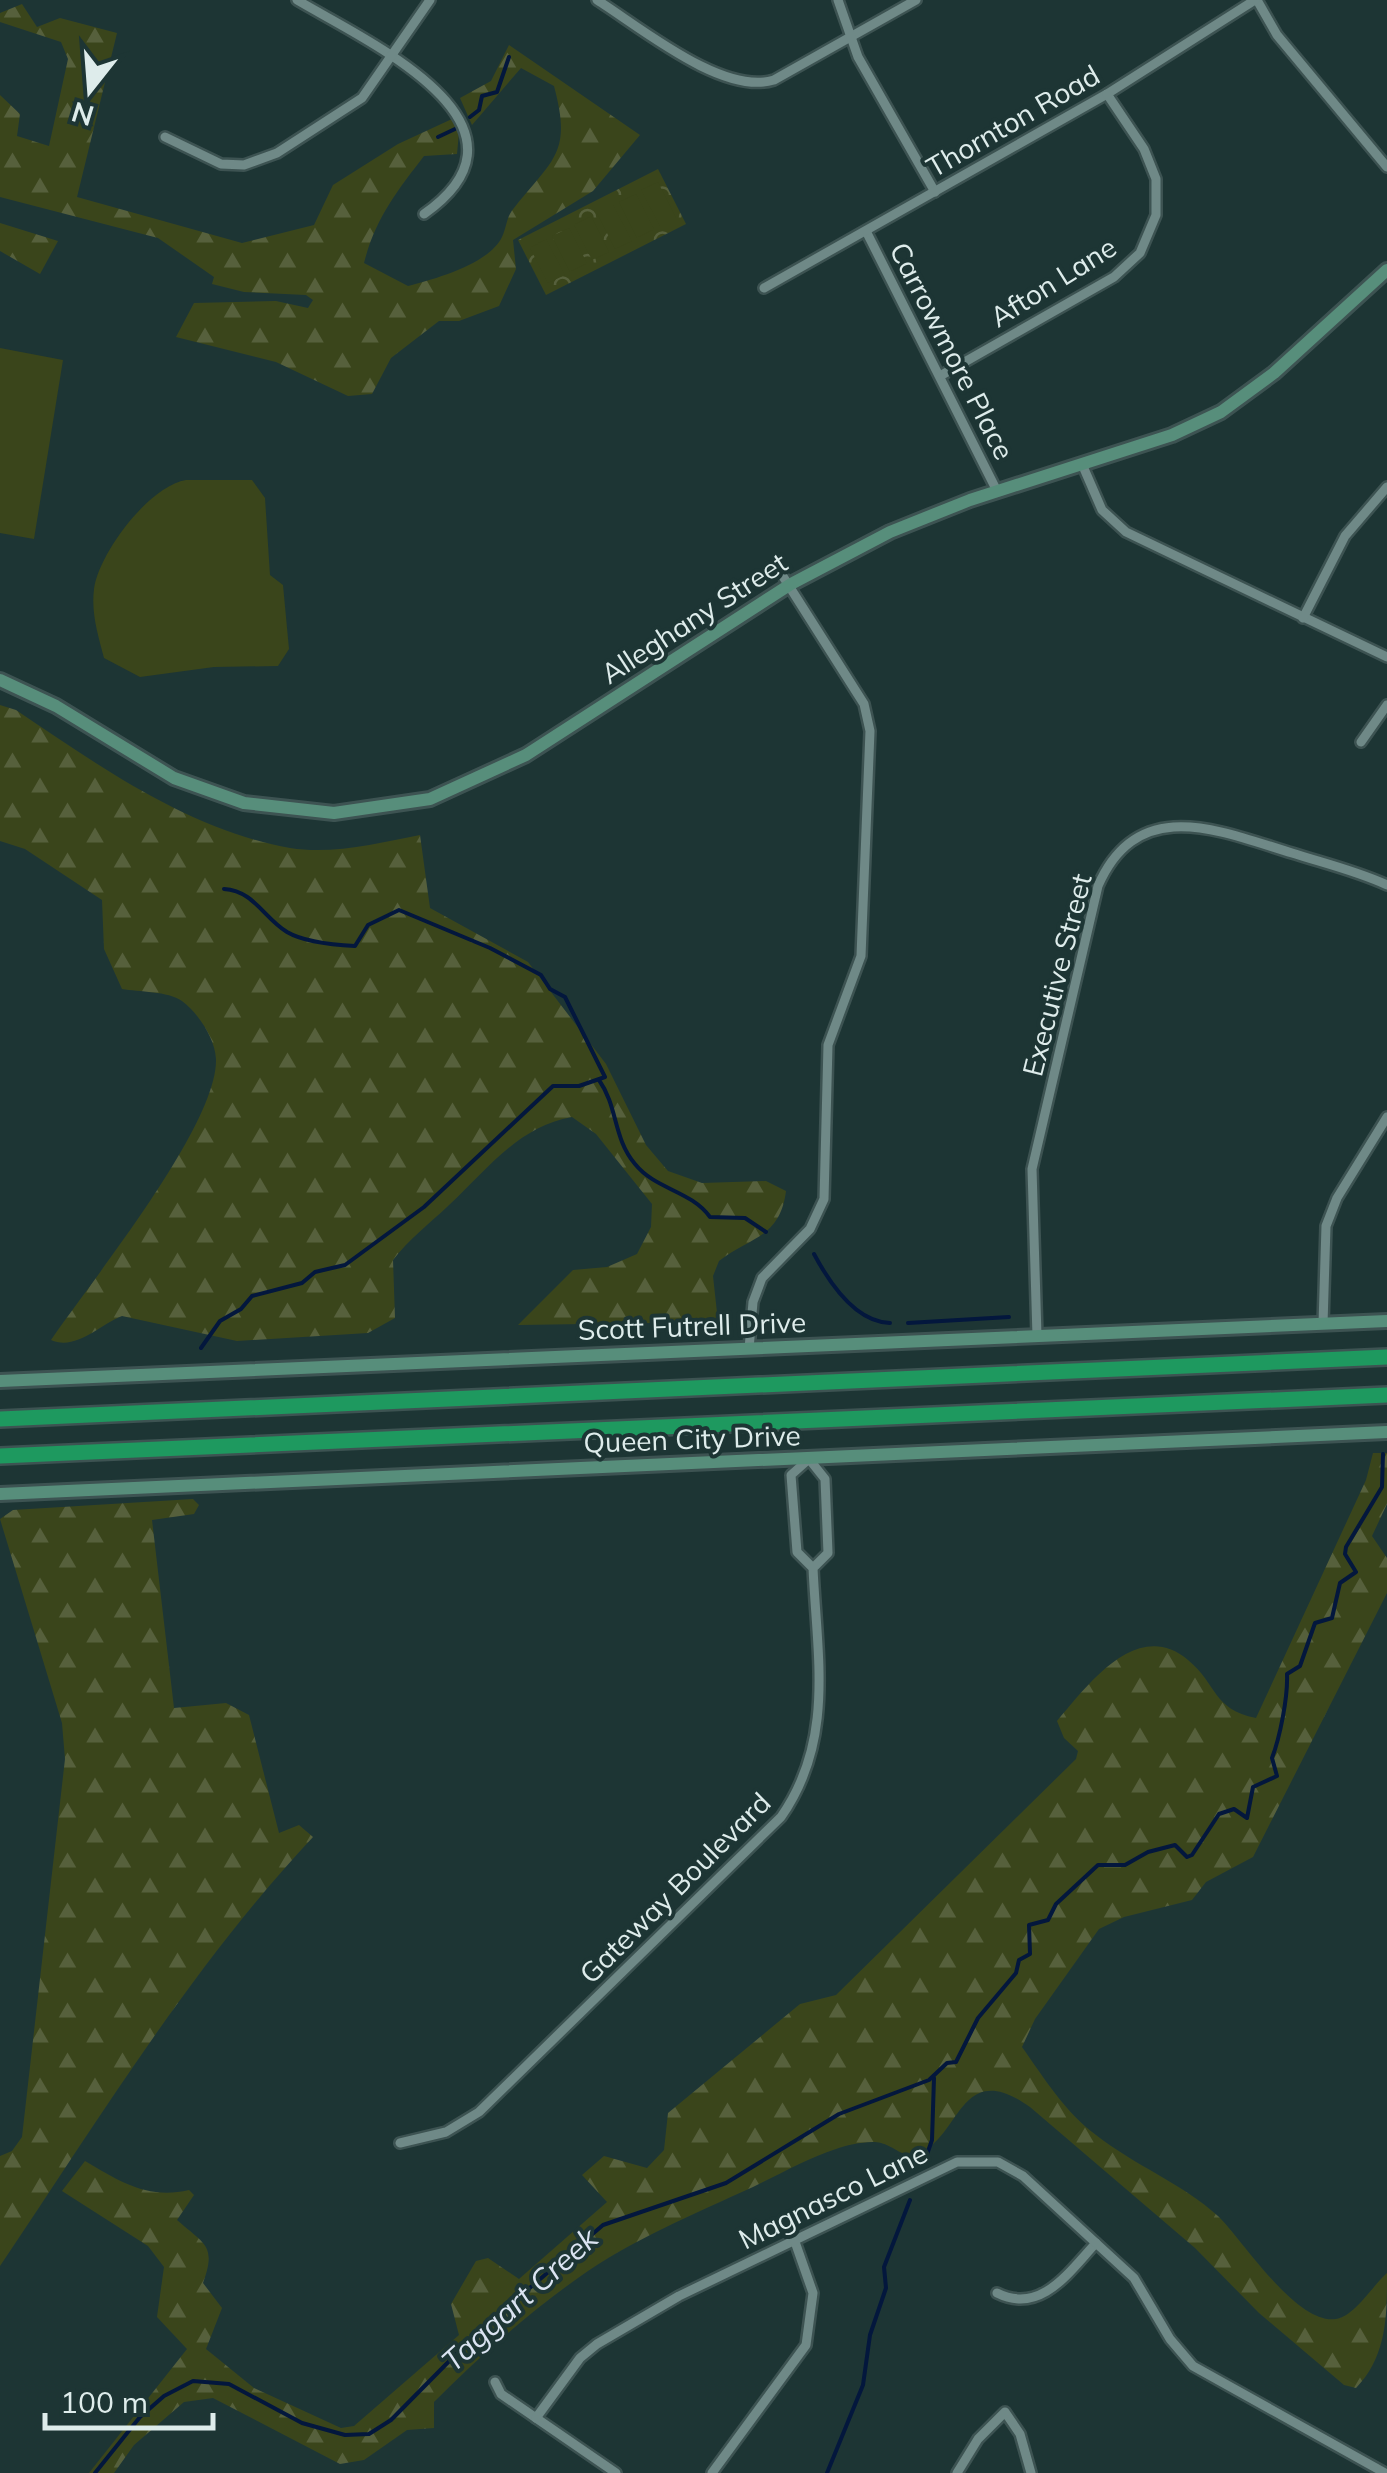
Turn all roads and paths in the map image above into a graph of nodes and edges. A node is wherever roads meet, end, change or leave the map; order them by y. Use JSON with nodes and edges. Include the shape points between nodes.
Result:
{"nodes":[{"id":1,"x":297,"y":0,"type":"edge"},
{"id":2,"x":430,"y":0,"type":"edge"},
{"id":3,"x":596,"y":0,"type":"edge"},
{"id":4,"x":838,"y":0,"type":"edge"},
{"id":5,"x":916,"y":0,"type":"edge"},
{"id":6,"x":1256,"y":0,"type":"edge"},
{"id":7,"x":850,"y":38,"type":"junction"},
{"id":8,"x":394,"y":58,"type":"junction"},
{"id":9,"x":1107,"y":94,"type":"junction"},
{"id":10,"x":166,"y":137,"type":"dead end"},
{"id":11,"x":1387,"y":167,"type":"edge"},
{"id":12,"x":935,"y":192,"type":"junction"},
{"id":13,"x":424,"y":214,"type":"dead end"},
{"id":14,"x":866,"y":231,"type":"junction"},
{"id":15,"x":1387,"y":270,"type":"edge"},
{"id":16,"x":764,"y":288,"type":"dead end"},
{"id":17,"x":940,"y":376,"type":"junction"},
{"id":18,"x":1082,"y":464,"type":"junction"},
{"id":19,"x":1387,"y":487,"type":"edge"},
{"id":20,"x":997,"y":492,"type":"junction"},
{"id":21,"x":777,"y":567,"type":"dead end"},
{"id":22,"x":791,"y":584,"type":"junction"},
{"id":23,"x":1304,"y":618,"type":"junction"},
{"id":24,"x":1387,"y":657,"type":"edge"},
{"id":25,"x":0,"y":680,"type":"edge"},
{"id":26,"x":1387,"y":704,"type":"edge"},
{"id":27,"x":1361,"y":742,"type":"dead end"},
{"id":28,"x":1387,"y":885,"type":"edge"},
{"id":29,"x":1387,"y":1117,"type":"edge"},
{"id":30,"x":1387,"y":1321,"type":"edge"},
{"id":31,"x":1323,"y":1324,"type":"junction"},
{"id":32,"x":1037,"y":1336,"type":"junction"},
{"id":33,"x":749,"y":1348,"type":"junction"},
{"id":34,"x":1387,"y":1357,"type":"edge"},
{"id":35,"x":0,"y":1381,"type":"edge"},
{"id":36,"x":1387,"y":1395,"type":"edge"},
{"id":37,"x":0,"y":1419,"type":"edge"},
{"id":38,"x":1387,"y":1432,"type":"edge"},
{"id":39,"x":0,"y":1456,"type":"edge"},
{"id":40,"x":809,"y":1459,"type":"junction"},
{"id":41,"x":0,"y":1494,"type":"edge"},
{"id":42,"x":814,"y":1568,"type":"junction"},
{"id":43,"x":400,"y":2143,"type":"dead end"},
{"id":44,"x":794,"y":2239,"type":"junction"},
{"id":45,"x":1096,"y":2244,"type":"junction"},
{"id":46,"x":997,"y":2293,"type":"dead end"},
{"id":47,"x":496,"y":2382,"type":"dead end"},
{"id":48,"x":536,"y":2418,"type":"junction"},
{"id":49,"x":616,"y":2473,"type":"edge"},
{"id":50,"x":712,"y":2473,"type":"edge"},
{"id":51,"x":957,"y":2473,"type":"edge"},
{"id":52,"x":1031,"y":2473,"type":"edge"},
{"id":53,"x":1385,"y":2473,"type":"edge"}],
"edges":[{"from":1,"to":8,"type":"street"},
{"from":2,"to":8,"type":"street"},
{"from":3,"to":7,"type":"street","via":[[737,83],[774,80]]},
{"from":4,"to":7,"type":"street"},
{"from":5,"to":7,"type":"street"},
{"from":6,"to":9,"type":"street","name":"Thornton Road"},
{"from":6,"to":11,"type":"street","via":[[1277,35]]},
{"from":7,"to":12,"type":"street"},
{"from":8,"to":10,"type":"street","via":[[354,104],[255,162],[211,162]]},
{"from":8,"to":13,"type":"street","via":[[440,89],[464,128],[458,180]]},
{"from":9,"to":12,"type":"street","name":"Thornton Road"},
{"from":9,"to":17,"type":"street","name":"Afton Lane","via":[[1156,179],[1156,216],[1140,253],[1114,278]]},
{"from":12,"to":14,"type":"street","name":"Thornton Road"},
{"from":14,"to":16,"type":"street","name":"Thornton Road"},
{"from":14,"to":17,"type":"street","name":"Carrowmore Place"},
{"from":15,"to":18,"type":"street","name":"Alleghany Street","via":[[1221,412],[1172,436]]},
{"from":17,"to":20,"type":"street","name":"Carrowmore Place"},
{"from":18,"to":20,"type":"street","name":"Alleghany Street"},
{"from":18,"to":23,"type":"street","via":[[1102,510],[1126,532]]},
{"from":19,"to":23,"type":"street","via":[[1345,536]]},
{"from":20,"to":22,"type":"street","name":"Alleghany Street","via":[[890,532]]},
{"from":21,"to":22,"type":"street"},
{"from":22,"to":25,"type":"street","name":"Alleghany Street","via":[[495,773],[386,808],[308,812],[212,793]]},
{"from":22,"to":33,"type":"street","via":[[864,704],[870,731],[861,956],[828,1046],[824,1198],[810,1229],[762,1278]]},
{"from":23,"to":24,"type":"street"},
{"from":26,"to":27,"type":"street"},
{"from":28,"to":32,"type":"street","name":"Executive Street","via":[[1203,826],[1152,830],[1115,855],[1098,886],[1032,1170]]},
{"from":29,"to":31,"type":"street","via":[[1326,1226]]},
{"from":30,"to":31,"type":"street","name":"Scott Futrell Drive"},
{"from":31,"to":32,"type":"street","name":"Scott Futrell Drive"},
{"from":32,"to":33,"type":"street","name":"Scott Futrell Drive"},
{"from":33,"to":35,"type":"street","name":"Scott Futrell Drive"},
{"from":34,"to":37,"type":"highway"},
{"from":36,"to":39,"type":"highway"},
{"from":38,"to":40,"type":"street","name":"Queen City Drive"},
{"from":40,"to":41,"type":"street","name":"Queen City Drive"},
{"from":40,"to":42,"type":"street","name":"Gateway Boulevard","via":[[825,1479],[828,1553]]},
{"from":40,"to":42,"type":"street","name":"Gateway Boulevard","via":[[792,1475],[798,1552]]},
{"from":42,"to":43,"type":"street","name":"Gateway Boulevard","via":[[818,1731],[802,1786],[781,1817],[479,2112],[446,2132]]},
{"from":44,"to":45,"type":"street","name":"Magnasco Lane","via":[[956,2162],[985,2160],[1022,2176]]},
{"from":44,"to":48,"type":"street","name":"Magnasco Lane","via":[[597,2344]]},
{"from":44,"to":50,"type":"street","via":[[814,2293],[806,2346]]},
{"from":45,"to":46,"type":"street","via":[[1045,2294],[1028,2300]]},
{"from":45,"to":53,"type":"street","name":"Magnasco Lane","via":[[1134,2278],[1193,2366]]},
{"from":47,"to":48,"type":"street","via":[[501,2394]]},
{"from":48,"to":49,"type":"street"},
{"from":51,"to":52,"type":"street","via":[[1005,2412],[1020,2434]]}]}
